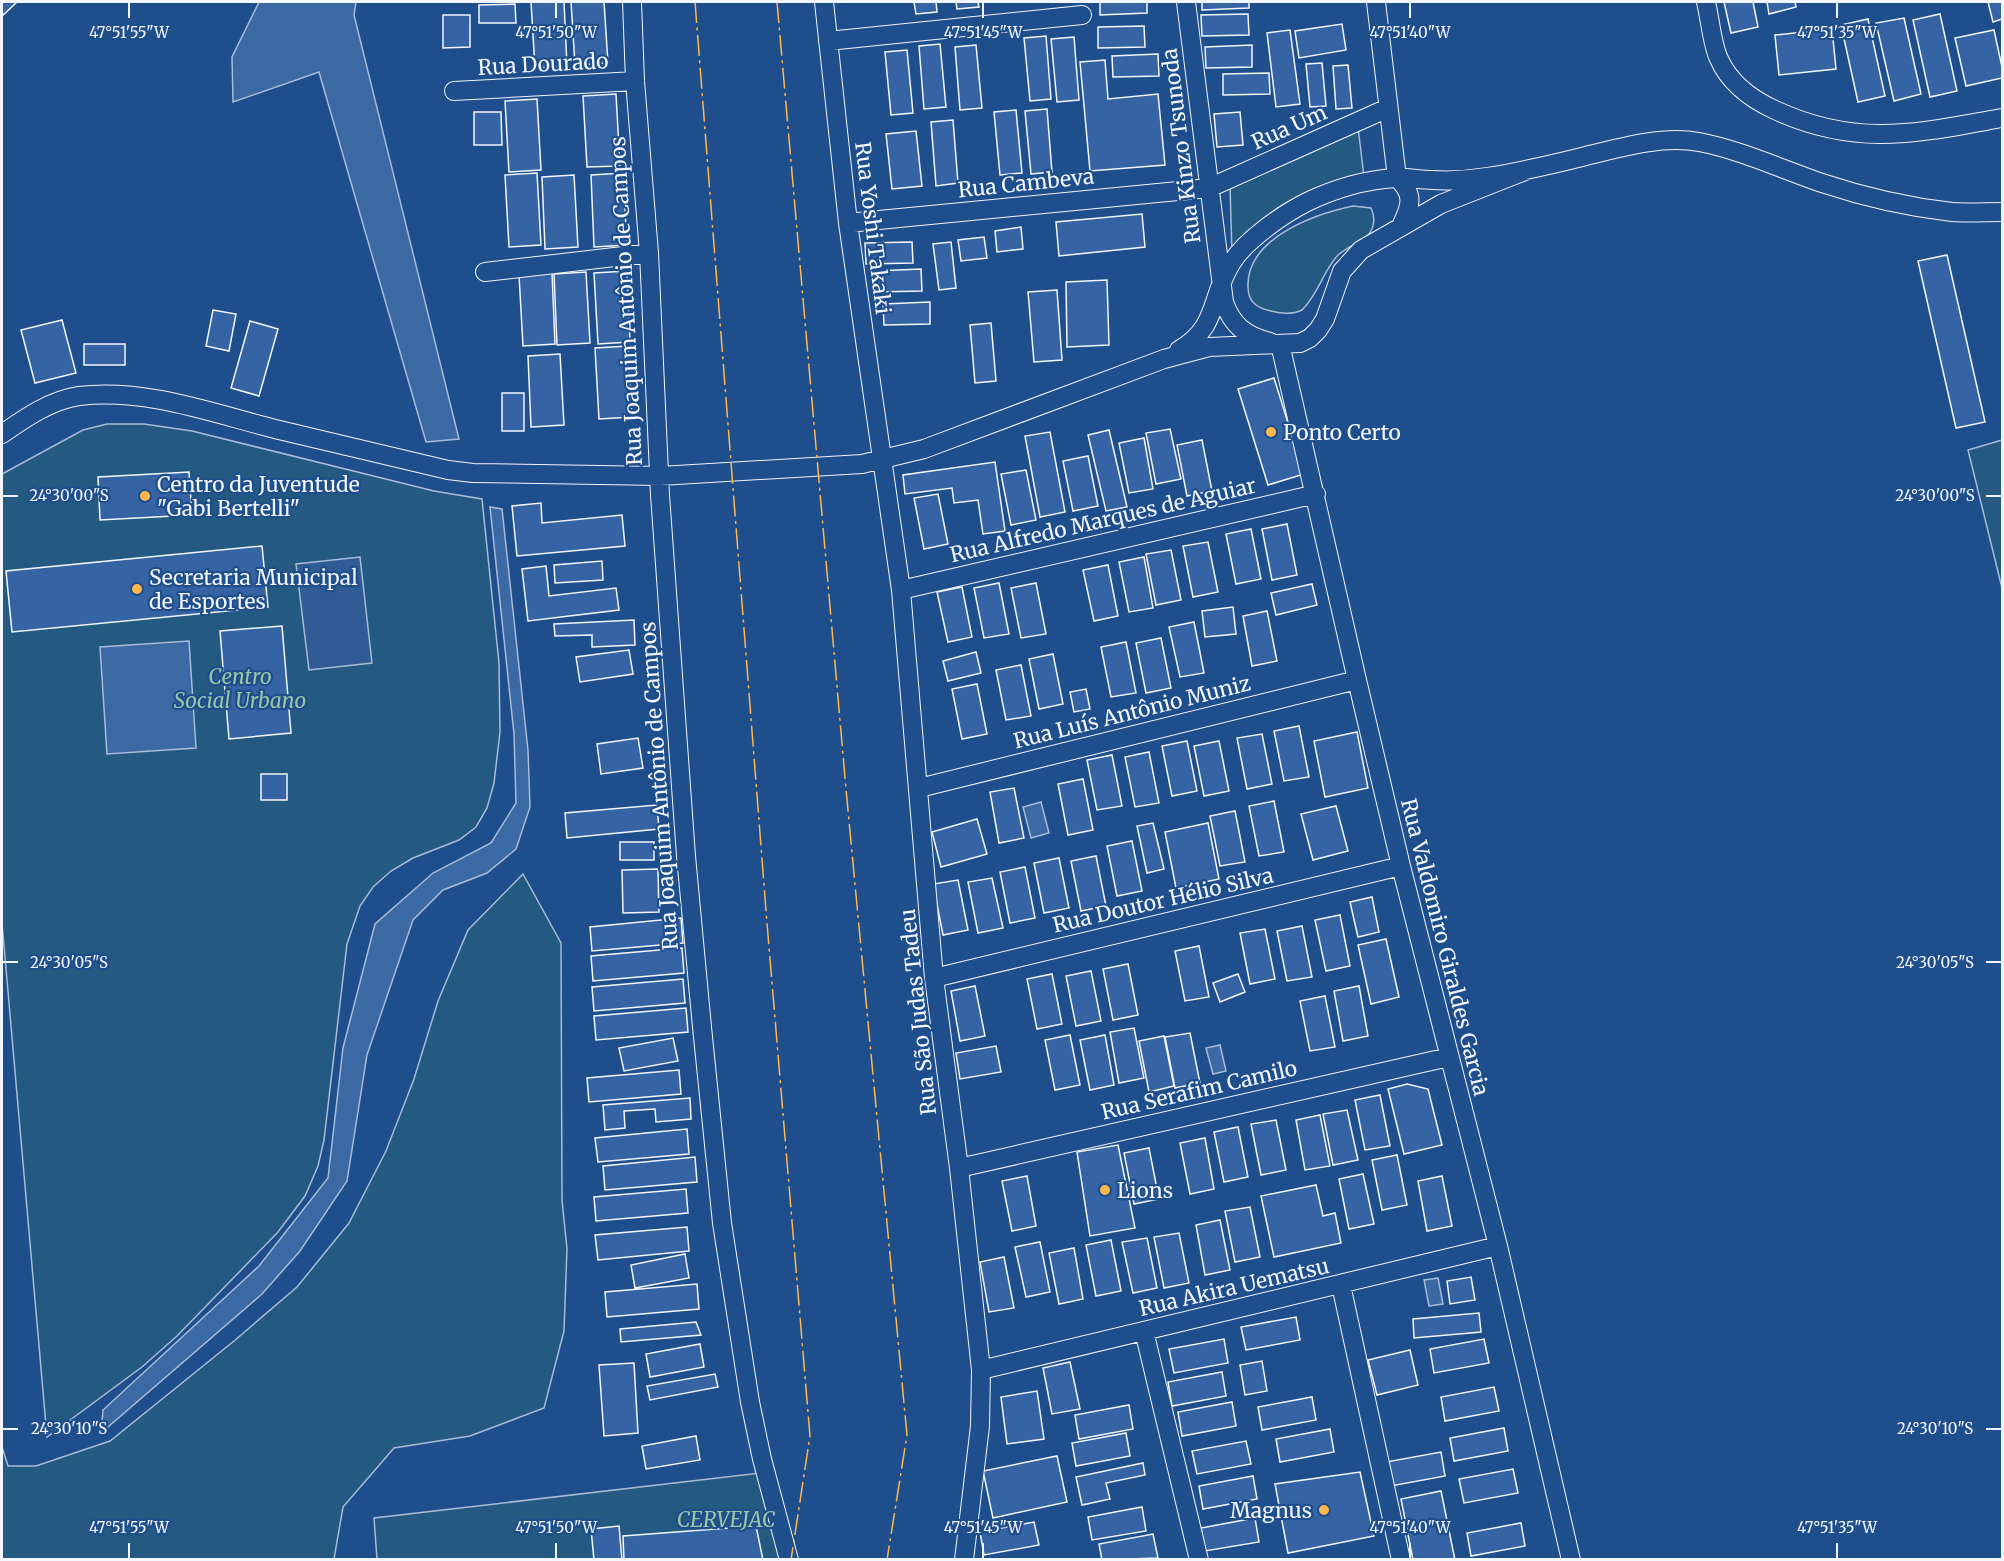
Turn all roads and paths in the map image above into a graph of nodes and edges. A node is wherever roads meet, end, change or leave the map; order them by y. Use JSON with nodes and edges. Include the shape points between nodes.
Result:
{"nodes":[{"id":1,"x":632,"y":2,"type":"edge"},
{"id":2,"x":825,"y":2,"type":"edge"},
{"id":3,"x":1186,"y":2,"type":"edge"},
{"id":4,"x":1376,"y":2,"type":"edge"},
{"id":5,"x":1706,"y":2,"type":"edge"},
{"id":6,"x":1083,"y":15,"type":"dead end"},
{"id":7,"x":828,"y":41,"type":"junction"},
{"id":8,"x":635,"y":81,"type":"junction"},
{"id":9,"x":454,"y":91,"type":"dead end"},
{"id":10,"x":1388,"y":108,"type":"junction"},
{"id":11,"x":2002,"y":118,"type":"edge"},
{"id":12,"x":1533,"y":169,"type":"junction"},
{"id":13,"x":1397,"y":178,"type":"junction"},
{"id":14,"x":1209,"y":188,"type":"junction"},
{"id":15,"x":2002,"y":212,"type":"edge"},
{"id":16,"x":848,"y":223,"type":"junction"},
{"id":17,"x":1401,"y":226,"type":"junction"},
{"id":18,"x":649,"y":253,"type":"junction"},
{"id":19,"x":485,"y":272,"type":"dead end"},
{"id":20,"x":1221,"y":286,"type":"junction"},
{"id":21,"x":1280,"y":344,"type":"junction"},
{"id":22,"x":1164,"y":359,"type":"junction"},
{"id":23,"x":2,"y":434,"type":"edge"},
{"id":24,"x":882,"y":460,"type":"junction"},
{"id":25,"x":660,"y":476,"type":"junction"},
{"id":26,"x":1316,"y":494,"type":"junction"},
{"id":27,"x":901,"y":590,"type":"junction"},
{"id":28,"x":1357,"y":680,"type":"junction"},
{"id":29,"x":919,"y":788,"type":"junction"},
{"id":30,"x":1401,"y":866,"type":"junction"},
{"id":31,"x":934,"y":978,"type":"junction"},
{"id":32,"x":1449,"y":1057,"type":"junction"},
{"id":33,"x":959,"y":1168,"type":"junction"},
{"id":34,"x":1498,"y":1246,"type":"junction"},
{"id":35,"x":1341,"y":1285,"type":"junction"},
{"id":36,"x":1144,"y":1331,"type":"junction"},
{"id":37,"x":981,"y":1370,"type":"junction"},
{"id":38,"x":789,"y":1560,"type":"edge"},
{"id":39,"x":964,"y":1560,"type":"edge"},
{"id":40,"x":1199,"y":1560,"type":"edge"},
{"id":41,"x":1401,"y":1560,"type":"edge"},
{"id":42,"x":1571,"y":1560,"type":"edge"}],
"edges":[{"from":1,"to":8,"type":"street","name":"Rua Joaquim Antônio de Campos"},
{"from":2,"to":7,"type":"street","name":"Rua Yoshi Takaki"},
{"from":3,"to":14,"type":"street","name":"Rua Kinzo Tsunoda"},
{"from":4,"to":10,"type":"street"},
{"from":5,"to":11,"type":"street","via":[[1718,58],[1732,80],[1754,100],[1793,118],[1834,131],[1877,135],[1913,134]]},
{"from":6,"to":7,"type":"street"},
{"from":7,"to":16,"type":"street","name":"Rua Yoshi Takaki"},
{"from":8,"to":9,"type":"street","name":"Rua Dourado"},
{"from":8,"to":18,"type":"street","name":"Rua Joaquim Antônio de Campos"},
{"from":10,"to":13,"type":"street"},
{"from":10,"to":14,"type":"street","name":"Rua Um"},
{"from":12,"to":13,"type":"street","via":[[1462,180]]},
{"from":12,"to":15,"type":"street","via":[[1639,143],[1697,141],[1892,202],[1954,212]]},
{"from":12,"to":17,"type":"street","via":[[1458,196]]},
{"from":13,"to":17,"type":"street","via":[[1405,185],[1410,199]]},
{"from":13,"to":20,"type":"street","via":[[1345,187],[1305,203],[1242,250]]},
{"from":14,"to":16,"type":"street","name":"Rua Cambeva"},
{"from":14,"to":20,"type":"street","name":"Rua Kinzo Tsunoda"},
{"from":16,"to":24,"type":"street","name":"Rua Yoshi Takaki"},
{"from":17,"to":21,"type":"street","via":[[1372,242],[1350,261],[1342,271],[1325,319],[1310,338]]},
{"from":18,"to":19,"type":"street"},
{"from":18,"to":25,"type":"street","name":"Rua Joaquim Antônio de Campos"},
{"from":20,"to":21,"type":"street","name":"Rua Kinzo Tsunoda","via":[[1229,318],[1238,328]]},
{"from":20,"to":22,"type":"street","via":[[1201,333],[1192,343]]},
{"from":21,"to":22,"type":"street","via":[[1209,347]]},
{"from":21,"to":26,"type":"street","name":"Rua Valdomiro Giraldes Garcia"},
{"from":22,"to":24,"type":"street","via":[[924,449]]},
{"from":23,"to":25,"type":"street","via":[[57,402],[76,396],[121,395],[181,404],[448,470],[506,475]]},
{"from":24,"to":25,"type":"street","via":[[842,466]]},
{"from":24,"to":27,"type":"street","name":"Rua São Judas Tadeu"},
{"from":25,"to":38,"type":"street","name":"Rua Joaquim Antônio de Campos","via":[[686,856],[722,1223],[754,1429]]},
{"from":26,"to":27,"type":"street","name":"Rua Alfredo Marques de Aguiar"},
{"from":26,"to":28,"type":"street","name":"Rua Valdomiro Giraldes Garcia"},
{"from":27,"to":29,"type":"street","name":"Rua São Judas Tadeu"},
{"from":28,"to":29,"type":"street","name":"Rua Luís Antônio Muniz"},
{"from":28,"to":30,"type":"street","name":"Rua Valdomiro Giraldes Garcia"},
{"from":29,"to":31,"type":"street","name":"Rua São Judas Tadeu"},
{"from":30,"to":31,"type":"street","name":"Rua Doutor Hélio Silva"},
{"from":30,"to":32,"type":"street","name":"Rua Valdomiro Giraldes Garcia"},
{"from":31,"to":33,"type":"street","name":"Rua São Judas Tadeu"},
{"from":32,"to":33,"type":"street","name":"Rua Serafim Camilo"},
{"from":32,"to":34,"type":"street","name":"Rua Valdomiro Giraldes Garcia"},
{"from":33,"to":37,"type":"street","name":"Rua São Judas Tadeu"},
{"from":34,"to":35,"type":"street","name":"Rua Akira Uematsu"},
{"from":34,"to":42,"type":"street","name":"Rua Valdomiro Giraldes Garcia"},
{"from":35,"to":36,"type":"street","name":"Rua Akira Uematsu"},
{"from":35,"to":41,"type":"street"},
{"from":36,"to":37,"type":"street","name":"Rua Akira Uematsu"},
{"from":36,"to":40,"type":"street"},
{"from":37,"to":39,"type":"street","name":"Rua São Judas Tadeu","via":[[980,1426]]}]}
